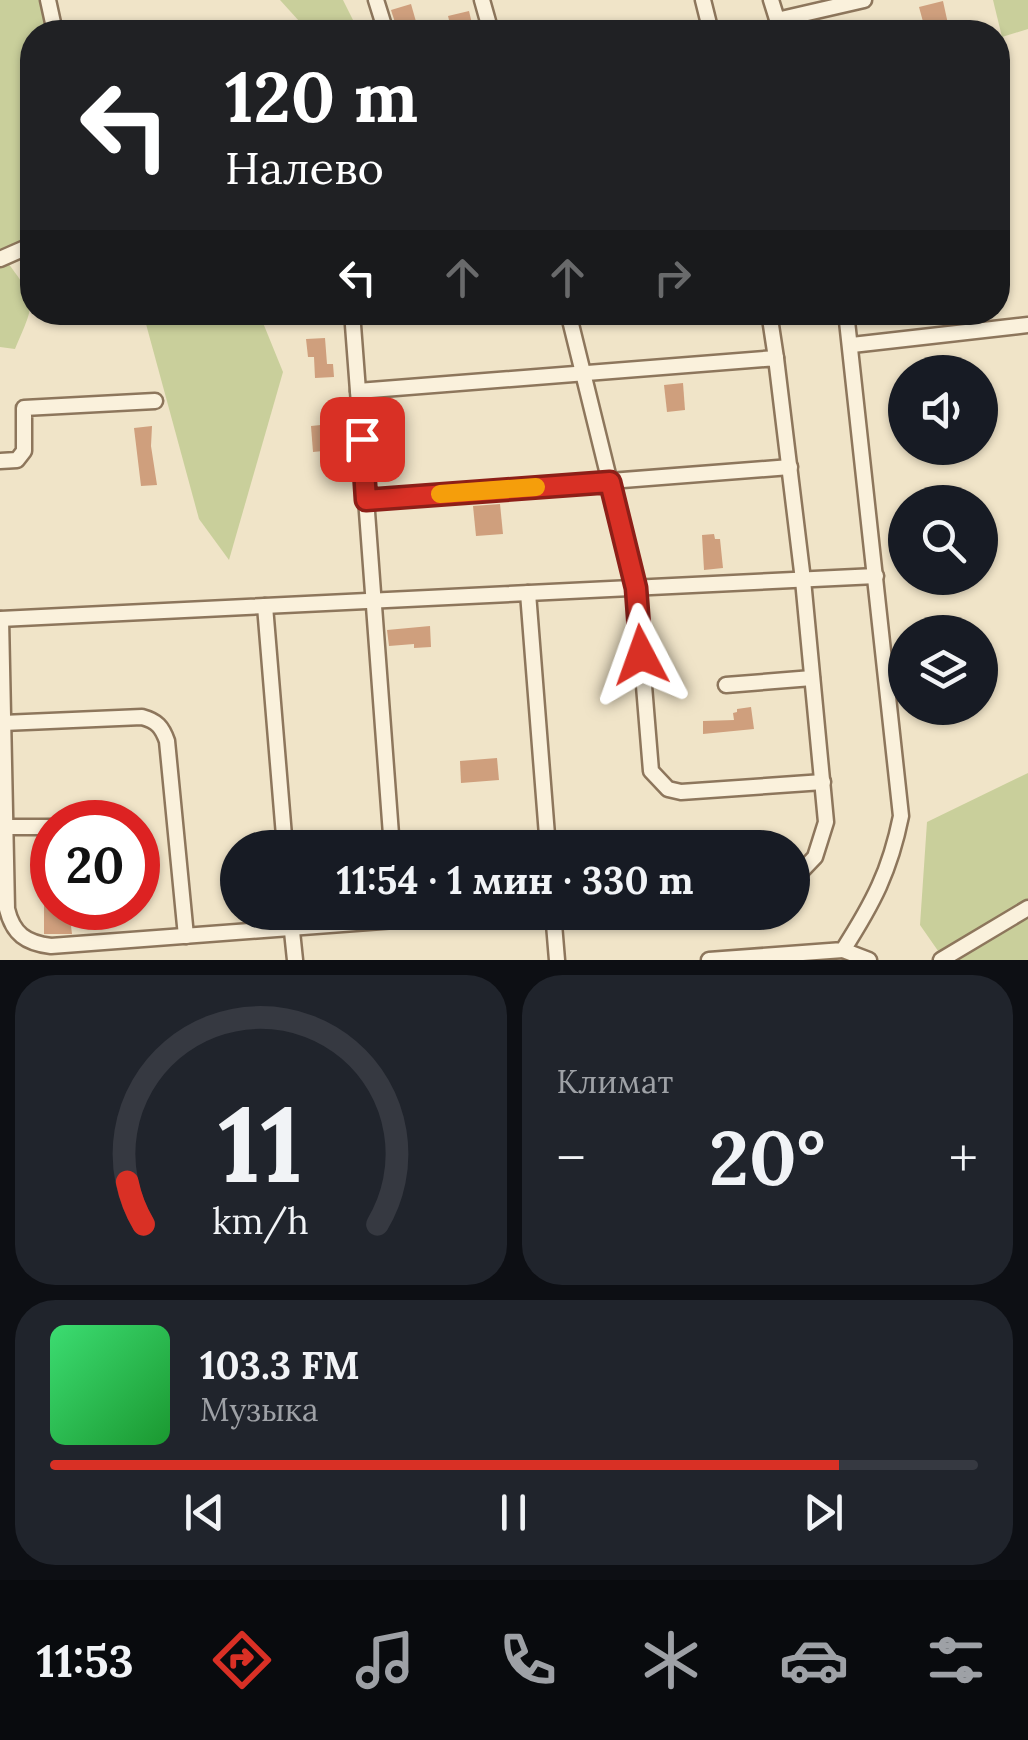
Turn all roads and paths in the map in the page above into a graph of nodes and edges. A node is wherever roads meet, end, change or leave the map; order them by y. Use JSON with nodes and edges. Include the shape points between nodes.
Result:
{"nodes":[{"id":1,"x":864,"y":0,"type":"edge"},
{"id":2,"x":799,"y":20,"type":"edge"},
{"id":3,"x":353,"y":325,"type":"edge"},
{"id":4,"x":571,"y":325,"type":"edge"},
{"id":5,"x":771,"y":325,"type":"edge"},
{"id":6,"x":848,"y":325,"type":"edge"},
{"id":7,"x":1028,"y":325,"type":"edge"},
{"id":8,"x":852,"y":345,"type":"junction"},
{"id":9,"x":776,"y":358,"type":"junction"},
{"id":10,"x":584,"y":374,"type":"junction"},
{"id":11,"x":358,"y":391,"type":"junction"},
{"id":12,"x":156,"y":401,"type":"dead end"},
{"id":13,"x":0,"y":461,"type":"edge"},
{"id":14,"x":790,"y":467,"type":"junction"},
{"id":15,"x":610,"y":482,"type":"junction"},
{"id":16,"x":366,"y":500,"type":"junction"},
{"id":17,"x":876,"y":576,"type":"junction"},
{"id":18,"x":803,"y":580,"type":"junction"},
{"id":19,"x":636,"y":588,"type":"junction"},
{"id":20,"x":528,"y":593,"type":"junction"},
{"id":21,"x":372,"y":600,"type":"junction"},
{"id":22,"x":265,"y":606,"type":"junction"},
{"id":23,"x":0,"y":619,"type":"edge"},
{"id":24,"x":812,"y":678,"type":"junction"},
{"id":25,"x":726,"y":686,"type":"dead end"},
{"id":26,"x":3,"y":723,"type":"junction"},
{"id":27,"x":823,"y":782,"type":"junction"},
{"id":28,"x":30,"y":827,"type":"edge"},
{"id":29,"x":5,"y":828,"type":"junction"},
{"id":30,"x":284,"y":830,"type":"edge"},
{"id":31,"x":391,"y":830,"type":"edge"},
{"id":32,"x":547,"y":830,"type":"edge"},
{"id":33,"x":810,"y":862,"type":"edge"},
{"id":34,"x":1028,"y":908,"type":"edge"},
{"id":35,"x":225,"y":930,"type":"edge"},
{"id":36,"x":292,"y":930,"type":"edge"},
{"id":37,"x":554,"y":930,"type":"edge"},
{"id":38,"x":186,"y":936,"type":"junction"},
{"id":39,"x":843,"y":950,"type":"junction"},
{"id":40,"x":295,"y":960,"type":"edge"},
{"id":41,"x":557,"y":960,"type":"edge"},
{"id":42,"x":709,"y":960,"type":"edge"},
{"id":43,"x":869,"y":960,"type":"edge"},
{"id":44,"x":942,"y":960,"type":"edge"}],
"edges":[{"from":1,"to":2,"type":"street"},
{"from":3,"to":11,"type":"street"},
{"from":4,"to":10,"type":"street"},
{"from":5,"to":9,"type":"street"},
{"from":6,"to":8,"type":"street"},
{"from":7,"to":8,"type":"street"},
{"from":8,"to":17,"type":"street"},
{"from":9,"to":10,"type":"street"},
{"from":9,"to":14,"type":"street"},
{"from":10,"to":11,"type":"street"},
{"from":10,"to":15,"type":"street"},
{"from":11,"to":16,"type":"street"},
{"from":12,"to":13,"type":"street","via":[[24,408],[24,451],[17,460]]},
{"from":14,"to":15,"type":"street"},
{"from":14,"to":18,"type":"street"},
{"from":15,"to":16,"type":"street"},
{"from":15,"to":19,"type":"street"},
{"from":16,"to":21,"type":"street"},
{"from":17,"to":18,"type":"street"},
{"from":17,"to":39,"type":"street","via":[[901,816],[893,858]]},
{"from":18,"to":19,"type":"street"},
{"from":18,"to":24,"type":"street"},
{"from":19,"to":20,"type":"street"},
{"from":19,"to":27,"type":"street","via":[[649,757],[659,782],[681,792]]},
{"from":20,"to":21,"type":"street"},
{"from":20,"to":32,"type":"street"},
{"from":21,"to":22,"type":"street"},
{"from":21,"to":31,"type":"street"},
{"from":22,"to":23,"type":"street"},
{"from":22,"to":30,"type":"street"},
{"from":23,"to":26,"type":"street"},
{"from":24,"to":25,"type":"street"},
{"from":24,"to":27,"type":"street"},
{"from":26,"to":29,"type":"street"},
{"from":26,"to":38,"type":"street","via":[[142,718],[162,728]]},
{"from":27,"to":33,"type":"street","via":[[826,822]]},
{"from":28,"to":29,"type":"street"},
{"from":29,"to":38,"type":"street","via":[[7,909],[22,938],[51,946]]},
{"from":34,"to":44,"type":"street"},
{"from":35,"to":38,"type":"street"},
{"from":36,"to":40,"type":"street"},
{"from":37,"to":41,"type":"street"},
{"from":39,"to":42,"type":"street"},
{"from":39,"to":43,"type":"street"}]}
